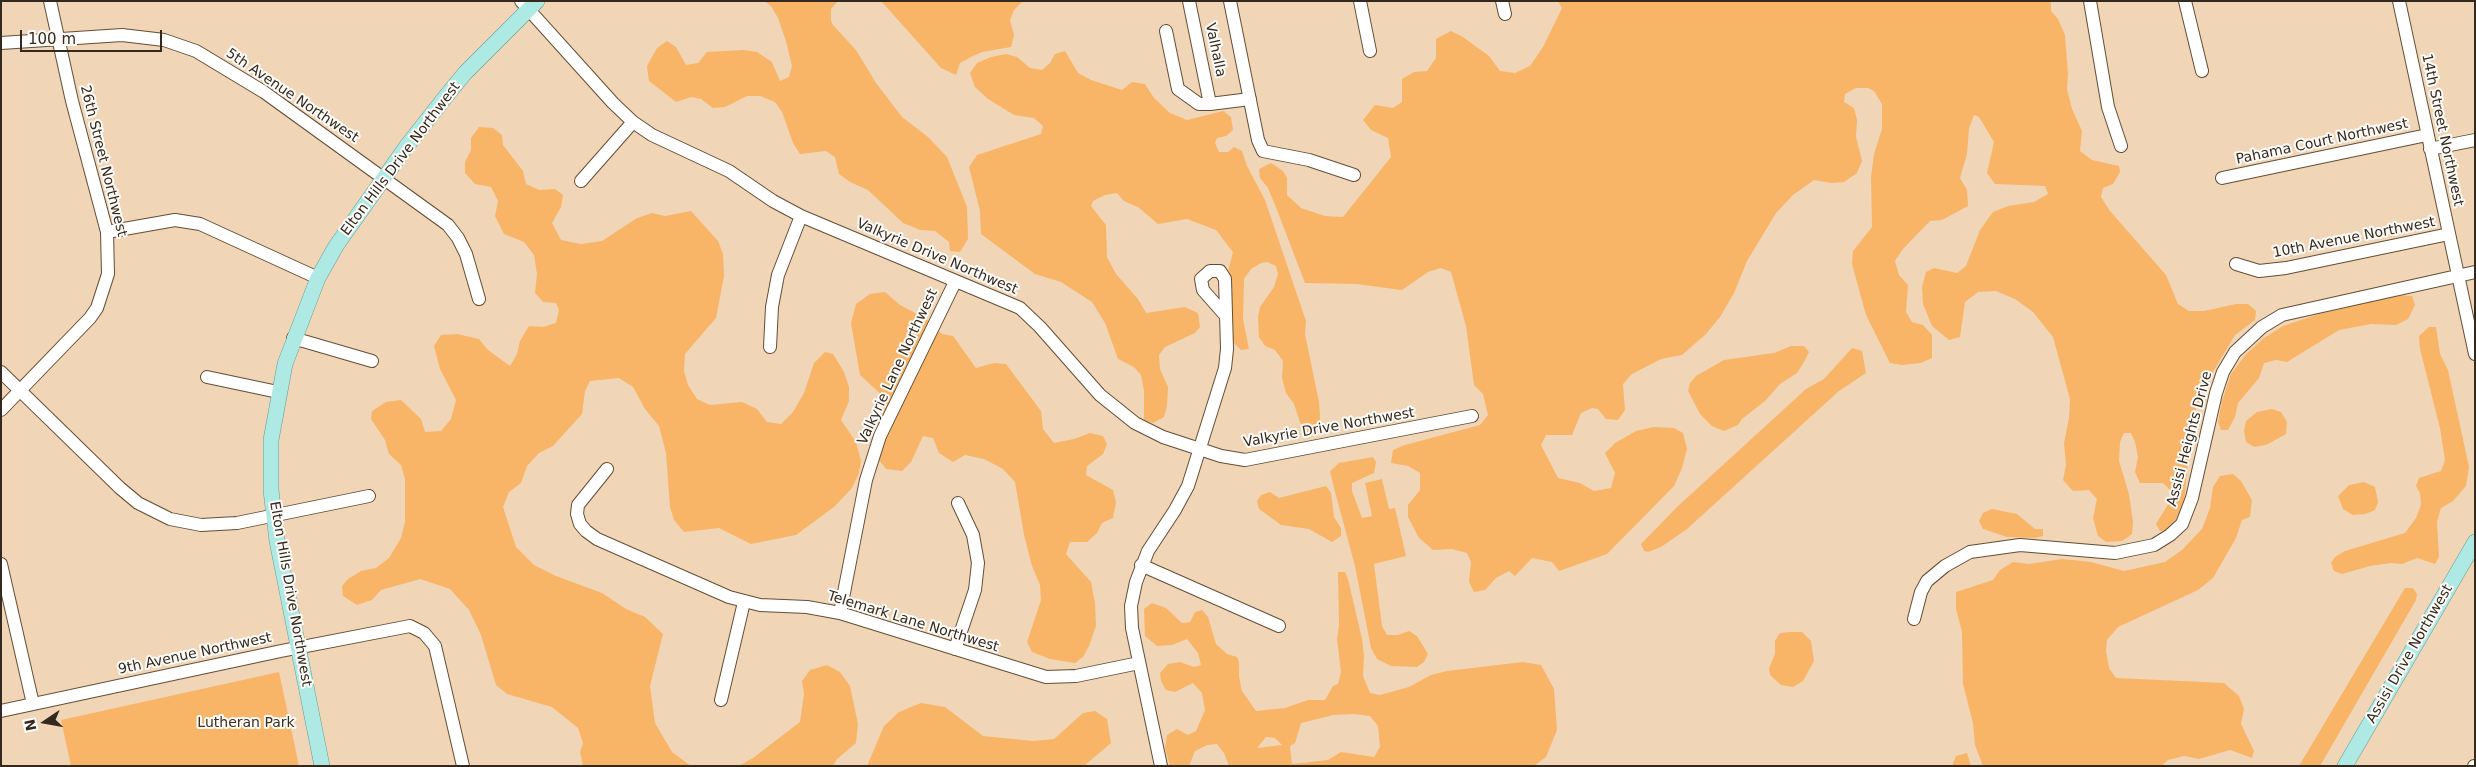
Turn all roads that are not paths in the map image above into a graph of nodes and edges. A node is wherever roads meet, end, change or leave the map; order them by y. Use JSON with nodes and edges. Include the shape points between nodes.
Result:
{"nodes":[{"id":1,"x":50,"y":1,"type":"edge"},
{"id":2,"x":1189,"y":1,"type":"edge"},
{"id":3,"x":1230,"y":1,"type":"edge"},
{"id":4,"x":1360,"y":1,"type":"edge"},
{"id":5,"x":2090,"y":1,"type":"edge"},
{"id":6,"x":2185,"y":1,"type":"edge"},
{"id":7,"x":2399,"y":1,"type":"edge"},
{"id":8,"x":529,"y":4,"type":"edge"},
{"id":9,"x":1166,"y":31,"type":"dead end"},
{"id":10,"x":58,"y":39,"type":"junction"},
{"id":11,"x":1,"y":42,"type":"edge"},
{"id":12,"x":1370,"y":51,"type":"dead end"},
{"id":13,"x":2202,"y":71,"type":"dead end"},
{"id":14,"x":1250,"y":99,"type":"junction"},
{"id":15,"x":1210,"y":104,"type":"junction"},
{"id":16,"x":633,"y":122,"type":"junction"},
{"id":17,"x":2428,"y":135,"type":"junction"},
{"id":18,"x":2475,"y":140,"type":"edge"},
{"id":19,"x":2122,"y":146,"type":"dead end"},
{"id":20,"x":2430,"y":149,"type":"junction"},
{"id":21,"x":1354,"y":175,"type":"dead end"},
{"id":22,"x":384,"y":177,"type":"junction"},
{"id":23,"x":2222,"y":178,"type":"dead end"},
{"id":24,"x":581,"y":181,"type":"dead end"},
{"id":25,"x":801,"y":216,"type":"junction"},
{"id":26,"x":107,"y":232,"type":"junction"},
{"id":27,"x":2449,"y":234,"type":"junction"},
{"id":28,"x":2236,"y":264,"type":"dead end"},
{"id":29,"x":2475,"y":272,"type":"edge"},
{"id":30,"x":2458,"y":276,"type":"junction"},
{"id":31,"x":318,"y":278,"type":"junction"},
{"id":32,"x":955,"y":282,"type":"junction"},
{"id":33,"x":479,"y":299,"type":"dead end"},
{"id":34,"x":1225,"y":315,"type":"dead end"},
{"id":35,"x":293,"y":338,"type":"junction"},
{"id":36,"x":770,"y":347,"type":"dead end"},
{"id":37,"x":2475,"y":354,"type":"edge"},
{"id":38,"x":372,"y":360,"type":"dead end"},
{"id":39,"x":1,"y":372,"type":"edge"},
{"id":40,"x":207,"y":377,"type":"dead end"},
{"id":41,"x":21,"y":391,"type":"junction"},
{"id":42,"x":278,"y":392,"type":"junction"},
{"id":43,"x":1,"y":410,"type":"edge"},
{"id":44,"x":1472,"y":416,"type":"dead end"},
{"id":45,"x":1200,"y":449,"type":"junction"},
{"id":46,"x":607,"y":469,"type":"dead end"},
{"id":47,"x":369,"y":496,"type":"dead end"},
{"id":48,"x":958,"y":503,"type":"dead end"},
{"id":49,"x":274,"y":516,"type":"junction"},
{"id":50,"x":2475,"y":542,"type":"edge"},
{"id":51,"x":1,"y":564,"type":"edge"},
{"id":52,"x":1141,"y":566,"type":"junction"},
{"id":53,"x":744,"y":602,"type":"junction"},
{"id":54,"x":840,"y":613,"type":"junction"},
{"id":55,"x":1914,"y":619,"type":"dead end"},
{"id":56,"x":1279,"y":626,"type":"dead end"},
{"id":57,"x":298,"y":648,"type":"junction"},
{"id":58,"x":955,"y":649,"type":"junction"},
{"id":59,"x":1139,"y":663,"type":"junction"},
{"id":60,"x":720,"y":700,"type":"dead end"},
{"id":61,"x":33,"y":704,"type":"junction"},
{"id":62,"x":1,"y":711,"type":"edge"},
{"id":63,"x":322,"y":766,"type":"edge"},
{"id":64,"x":462,"y":766,"type":"edge"},
{"id":65,"x":1161,"y":766,"type":"edge"},
{"id":66,"x":2345,"y":766,"type":"edge"}],
"edges":[{"from":1,"to":10,"type":"street","name":"26th Street Northwest"},
{"from":2,"to":15,"type":"street","name":"Valhalla"},
{"from":3,"to":14,"type":"street"},
{"from":4,"to":12,"type":"street"},
{"from":5,"to":19,"type":"street","via":[[2108,107]]},
{"from":6,"to":13,"type":"street"},
{"from":7,"to":17,"type":"street","name":"14th Street Northwest"},
{"from":8,"to":16,"type":"street","name":"Valkyrie Drive Northwest"},
{"from":8,"to":22,"type":"main road","name":"Elton Hills Drive Northwest","via":[[465,74]]},
{"from":9,"to":15,"type":"street","via":[[1178,89],[1198,104]]},
{"from":10,"to":11,"type":"street","name":"5th Avenue Northwest"},
{"from":10,"to":22,"type":"street","name":"5th Avenue Northwest","via":[[122,35],[181,45],[264,92]]},
{"from":10,"to":26,"type":"street","name":"26th Street Northwest"},
{"from":14,"to":15,"type":"street"},
{"from":14,"to":21,"type":"street","via":[[1258,140],[1267,153],[1309,160]]},
{"from":16,"to":24,"type":"street"},
{"from":16,"to":25,"type":"street","name":"Valkyrie Drive Northwest","via":[[666,142],[729,171]]},
{"from":17,"to":20,"type":"street","name":"14th Street Northwest"},
{"from":17,"to":23,"type":"street","name":"Pahama Court Northwest"},
{"from":18,"to":20,"type":"street"},
{"from":20,"to":27,"type":"street","name":"14th Street Northwest"},
{"from":22,"to":31,"type":"main road","name":"Elton Hills Drive Northwest"},
{"from":22,"to":33,"type":"street","name":"5th Avenue Northwest","via":[[448,225],[458,238],[473,272]]},
{"from":25,"to":32,"type":"street","name":"Valkyrie Drive Northwest"},
{"from":25,"to":36,"type":"street","via":[[778,276]]},
{"from":26,"to":31,"type":"street","via":[[175,220],[200,224]]},
{"from":26,"to":41,"type":"street","name":"26th Street Northwest","via":[[108,274],[98,308]]},
{"from":27,"to":28,"type":"street","name":"10th Avenue Northwest","via":[[2286,268],[2259,271]]},
{"from":27,"to":30,"type":"street","name":"14th Street Northwest"},
{"from":29,"to":30,"type":"street"},
{"from":30,"to":37,"type":"street","name":"14th Street Northwest"},
{"from":30,"to":55,"type":"street","name":"Assisi Heights Drive","via":[[2282,315],[2247,338],[2223,372],[2192,498],[2182,524],[2170,535],[2154,545],[2115,553],[2020,545],[1970,552],[1945,566],[1928,581],[1921,592]]},
{"from":31,"to":35,"type":"main road","name":"Elton Hills Drive Northwest"},
{"from":32,"to":45,"type":"street","name":"Valkyrie Drive Northwest","via":[[1007,302],[1031,317],[1088,382],[1128,419],[1163,437]]},
{"from":32,"to":54,"type":"street","name":"Valkyrie Lane Northwest","via":[[880,436],[866,480]]},
{"from":34,"to":45,"type":"street","via":[[1227,356]]},
{"from":35,"to":38,"type":"street"},
{"from":35,"to":42,"type":"main road","name":"Elton Hills Drive Northwest"},
{"from":39,"to":41,"type":"street"},
{"from":40,"to":42,"type":"street"},
{"from":41,"to":43,"type":"street","name":"26th Street Northwest"},
{"from":41,"to":49,"type":"street","via":[[120,488],[155,512],[186,524],[201,525]]},
{"from":42,"to":49,"type":"main road","name":"Elton Hills Drive Northwest","via":[[271,440]]},
{"from":44,"to":45,"type":"street","name":"Valkyrie Drive Northwest","via":[[1256,460],[1235,459]]},
{"from":45,"to":52,"type":"street","via":[[1185,493]]},
{"from":46,"to":53,"type":"street","name":"Telemark Lane Northwest","via":[[578,505],[577,514],[586,532],[715,592]]},
{"from":47,"to":49,"type":"street"},
{"from":48,"to":58,"type":"street","via":[[973,535],[978,563],[975,590]]},
{"from":49,"to":57,"type":"main road","name":"Elton Hills Drive Northwest"},
{"from":50,"to":66,"type":"main road","name":"Assisi Drive Northwest"},
{"from":51,"to":61,"type":"street"},
{"from":52,"to":56,"type":"street"},
{"from":52,"to":59,"type":"street","via":[[1131,606]]},
{"from":53,"to":54,"type":"street","name":"Telemark Lane Northwest"},
{"from":53,"to":60,"type":"street"},
{"from":54,"to":58,"type":"street","name":"Telemark Lane Northwest"},
{"from":57,"to":61,"type":"street","name":"9th Avenue Northwest"},
{"from":57,"to":63,"type":"main road","name":"Elton Hills Drive Northwest"},
{"from":57,"to":64,"type":"street","name":"9th Avenue Northwest","via":[[404,626],[424,633],[435,646],[441,665]]},
{"from":58,"to":59,"type":"street","name":"Telemark Lane Northwest","via":[[1055,678]]},
{"from":59,"to":65,"type":"street"},
{"from":61,"to":62,"type":"street","name":"9th Avenue Northwest"}]}
